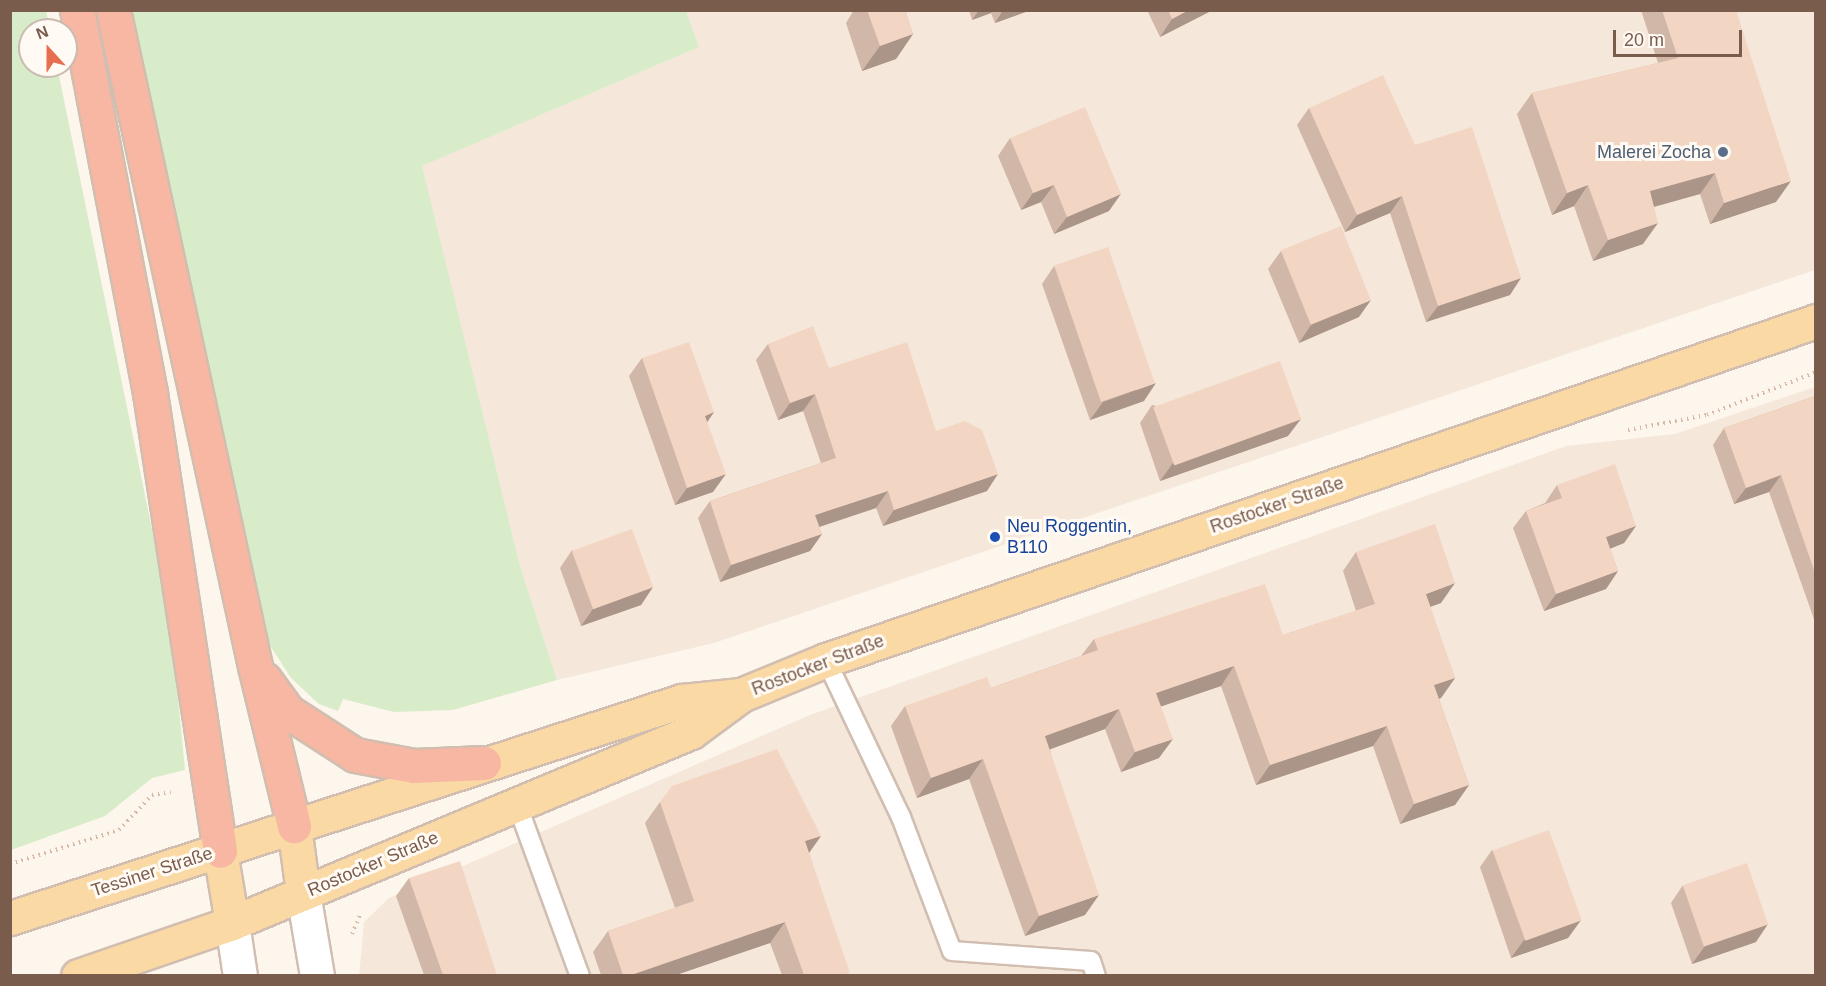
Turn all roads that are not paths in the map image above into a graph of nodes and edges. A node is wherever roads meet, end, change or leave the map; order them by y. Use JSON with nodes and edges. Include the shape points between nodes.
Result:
{"nodes":[{"id":1,"x":77,"y":10,"type":"edge"},
{"id":2,"x":113,"y":10,"type":"edge"},
{"id":3,"x":1815,"y":321,"type":"edge"},
{"id":4,"x":826,"y":660,"type":"junction"},
{"id":5,"x":255,"y":666,"type":"junction"},
{"id":6,"x":741,"y":695,"type":"junction"},
{"id":7,"x":484,"y":763,"type":"junction"},
{"id":8,"x":517,"y":804,"type":"junction"},
{"id":9,"x":294,"y":826,"type":"junction"},
{"id":10,"x":220,"y":851,"type":"junction"},
{"id":11,"x":303,"y":893,"type":"junction"},
{"id":12,"x":10,"y":918,"type":"edge"},
{"id":13,"x":232,"y":923,"type":"junction"},
{"id":14,"x":78,"y":975,"type":"edge"},
{"id":15,"x":240,"y":975,"type":"edge"},
{"id":16,"x":317,"y":975,"type":"edge"},
{"id":17,"x":580,"y":975,"type":"edge"},
{"id":18,"x":1096,"y":975,"type":"edge"}],
"edges":[{"from":1,"to":10,"type":"highway","via":[[150,393]]},
{"from":2,"to":5,"type":"highway"},
{"from":3,"to":4,"type":"main road","name":"Rostocker Straße"},
{"from":4,"to":6,"type":"main road","name":"Rostocker Straße"},
{"from":4,"to":18,"type":"lane","via":[[901,817],[952,951],[1091,961]]},
{"from":5,"to":7,"type":"highway","via":[[287,711],[355,755],[414,766]]},
{"from":5,"to":9,"type":"highway"},
{"from":6,"to":7,"type":"main road","name":"Rostocker Straße","via":[[682,701]]},
{"from":6,"to":8,"type":"main road","name":"Rostocker Straße","via":[[691,732]]},
{"from":7,"to":9,"type":"main road","name":"Rostocker Straße"},
{"from":8,"to":11,"type":"main road","name":"Rostocker Straße"},
{"from":8,"to":17,"type":"lane"},
{"from":9,"to":10,"type":"main road","name":"Tessiner Straße"},
{"from":9,"to":11,"type":"main road"},
{"from":10,"to":12,"type":"main road","name":"Tessiner Straße"},
{"from":10,"to":13,"type":"main road"},
{"from":11,"to":13,"type":"main road","name":"Rostocker Straße"},
{"from":11,"to":16,"type":"street"},
{"from":13,"to":14,"type":"main road"},
{"from":13,"to":15,"type":"street"}]}
